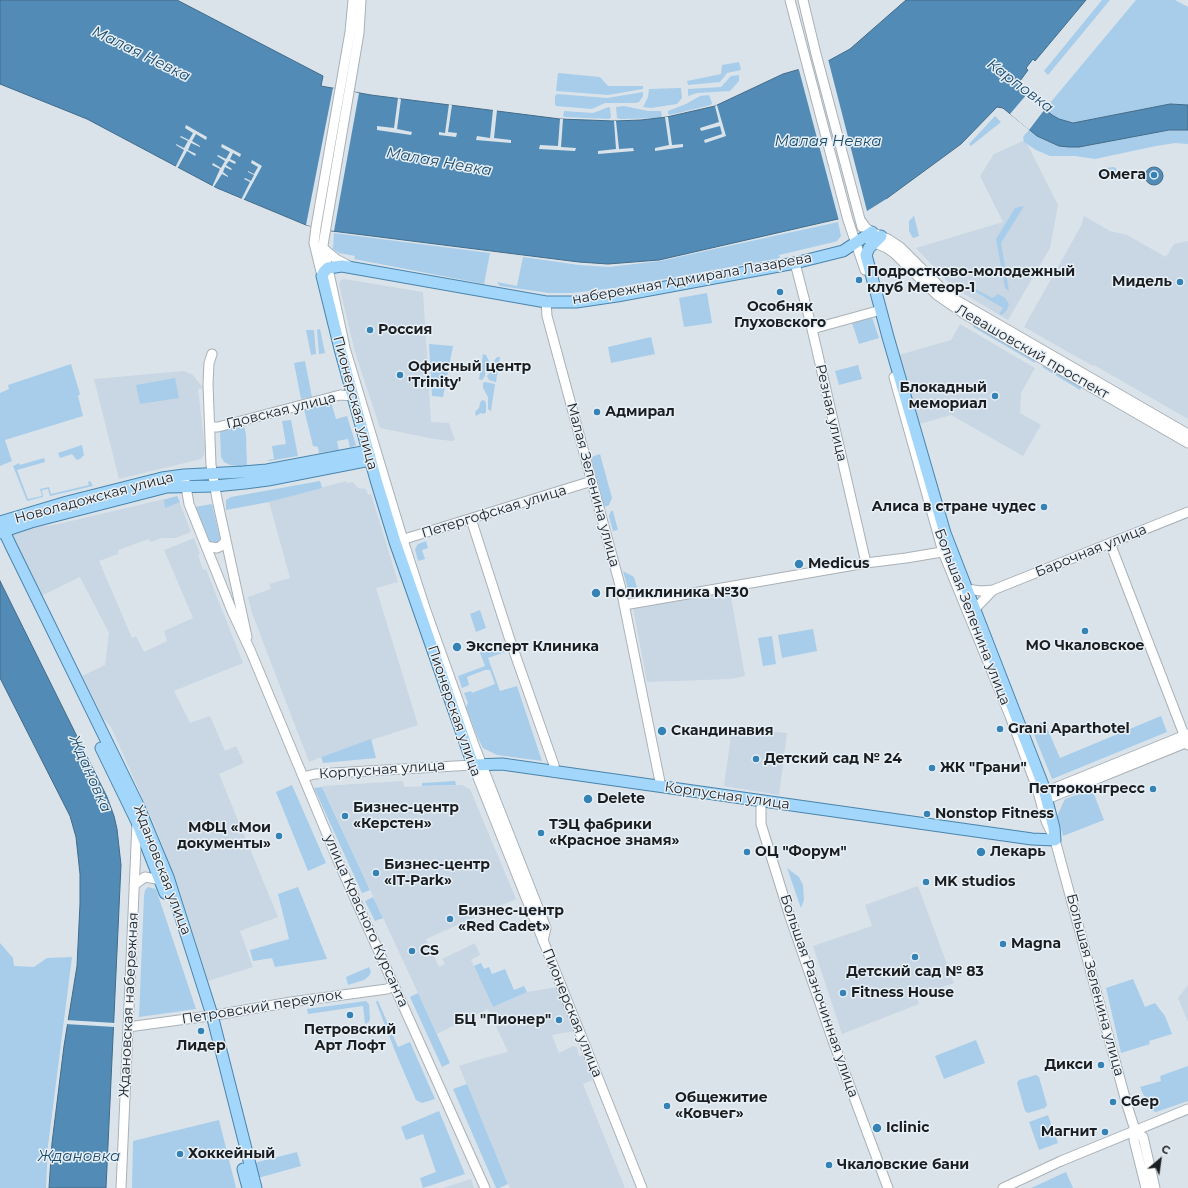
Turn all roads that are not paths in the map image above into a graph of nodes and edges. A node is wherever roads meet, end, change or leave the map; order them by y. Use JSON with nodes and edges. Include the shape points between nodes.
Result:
{"nodes":[{"id":1,"x":353,"y":0,"type":"edge"},
{"id":2,"x":362,"y":0,"type":"edge"},
{"id":3,"x":790,"y":0,"type":"edge"},
{"id":4,"x":803,"y":0,"type":"edge"},
{"id":5,"x":320,"y":228,"type":"junction"},
{"id":6,"x":867,"y":243,"type":"junction"},
{"id":7,"x":324,"y":249,"type":"junction"},
{"id":8,"x":795,"y":263,"type":"junction"},
{"id":9,"x":350,"y":267,"type":"junction"},
{"id":10,"x":325,"y":272,"type":"junction"},
{"id":11,"x":546,"y":302,"type":"junction"},
{"id":12,"x":878,"y":311,"type":"junction"},
{"id":13,"x":812,"y":329,"type":"junction"},
{"id":14,"x":212,"y":354,"type":"dead end"},
{"id":15,"x":353,"y":396,"type":"junction"},
{"id":16,"x":210,"y":427,"type":"junction"},
{"id":17,"x":1188,"y":434,"type":"edge"},
{"id":18,"x":1188,"y":443,"type":"edge"},
{"id":19,"x":372,"y":455,"type":"junction"},
{"id":20,"x":212,"y":473,"type":"junction"},
{"id":21,"x":184,"y":475,"type":"junction"},
{"id":22,"x":592,"y":481,"type":"junction"},
{"id":23,"x":186,"y":486,"type":"junction"},
{"id":24,"x":214,"y":486,"type":"junction"},
{"id":25,"x":1188,"y":512,"type":"edge"},
{"id":26,"x":471,"y":519,"type":"junction"},
{"id":27,"x":1,"y":531,"type":"edge"},
{"id":28,"x":226,"y":541,"type":"junction"},
{"id":29,"x":399,"y":541,"type":"junction"},
{"id":30,"x":1110,"y":543,"type":"junction"},
{"id":31,"x":206,"y":546,"type":"junction"},
{"id":32,"x":947,"y":551,"type":"junction"},
{"id":33,"x":866,"y":563,"type":"junction"},
{"id":34,"x":966,"y":589,"type":"junction"},
{"id":35,"x":993,"y":590,"type":"junction"},
{"id":36,"x":624,"y":606,"type":"junction"},
{"id":37,"x":974,"y":610,"type":"junction"},
{"id":38,"x":250,"y":652,"type":"junction"},
{"id":39,"x":1187,"y":740,"type":"edge"},
{"id":40,"x":477,"y":765,"type":"junction"},
{"id":41,"x":554,"y":772,"type":"junction"},
{"id":42,"x":303,"y":777,"type":"junction"},
{"id":43,"x":661,"y":787,"type":"junction"},
{"id":44,"x":1046,"y":796,"type":"junction"},
{"id":45,"x":761,"y":802,"type":"junction"},
{"id":46,"x":137,"y":822,"type":"junction"},
{"id":47,"x":1055,"y":840,"type":"junction"},
{"id":48,"x":162,"y":883,"type":"junction"},
{"id":49,"x":134,"y":885,"type":"junction"},
{"id":50,"x":543,"y":941,"type":"junction"},
{"id":51,"x":394,"y":986,"type":"junction"},
{"id":52,"x":210,"y":1016,"type":"junction"},
{"id":53,"x":128,"y":1027,"type":"junction"},
{"id":54,"x":1188,"y":1109,"type":"edge"},
{"id":55,"x":1135,"y":1130,"type":"junction"},
{"id":56,"x":629,"y":1156,"type":"junction"},
{"id":57,"x":121,"y":1188,"type":"edge"},
{"id":58,"x":248,"y":1188,"type":"edge"},
{"id":59,"x":256,"y":1188,"type":"edge"},
{"id":60,"x":485,"y":1188,"type":"edge"},
{"id":61,"x":642,"y":1188,"type":"edge"},
{"id":62,"x":649,"y":1188,"type":"edge"},
{"id":63,"x":888,"y":1188,"type":"edge"},
{"id":64,"x":1005,"y":1188,"type":"edge"},
{"id":65,"x":1146,"y":1188,"type":"edge"},
{"id":66,"x":1156,"y":1188,"type":"edge"}],
"edges":[{"from":1,"to":5,"type":"street"},
{"from":2,"to":5,"type":"street","via":[[350,91]]},
{"from":3,"to":6,"type":"street","via":[[848,222]]},
{"from":4,"to":6,"type":"street","via":[[860,219],[866,228]]},
{"from":5,"to":7,"type":"street"},
{"from":5,"to":10,"type":"street","via":[[314,244]]},
{"from":6,"to":8,"type":"main road","name":"набережная Адмирала Лазарева"},
{"from":6,"to":12,"type":"main road","name":"Большая Зеленина улица"},
{"from":6,"to":17,"type":"street","name":"Левашовский проспект","via":[[900,247],[942,289],[968,308]]},
{"from":6,"to":18,"type":"street","name":"Левашовский проспект","via":[[894,253],[937,295],[966,315]]},
{"from":7,"to":9,"type":"street"},
{"from":7,"to":10,"type":"street"},
{"from":8,"to":11,"type":"main road","name":"набережная Адмирала Лазарева","via":[[617,296],[576,302]]},
{"from":8,"to":13,"type":"street","name":"Резная улица"},
{"from":9,"to":10,"type":"main road","name":"набережная Адмирала Лазарева","via":[[336,266]]},
{"from":9,"to":11,"type":"main road","name":"набережная Адмирала Лазарева"},
{"from":10,"to":15,"type":"main road","name":"Пионерская улица","via":[[340,349]]},
{"from":10,"to":19,"type":"street","name":"Пионерская улица"},
{"from":11,"to":22,"type":"street","name":"Малая Зеленина улица","via":[[547,316]]},
{"from":12,"to":13,"type":"street"},
{"from":12,"to":32,"type":"main road","name":"Большая Зеленина улица"},
{"from":13,"to":33,"type":"street","name":"Резная улица"},
{"from":14,"to":16,"type":"street","name":"улица Красного Курсанта","via":[[208,376]]},
{"from":15,"to":16,"type":"street","name":"Гдовская улица","via":[[340,395]]},
{"from":15,"to":19,"type":"main road","name":"Пионерская улица"},
{"from":16,"to":20,"type":"street","name":"улица Красного Курсанта"},
{"from":19,"to":20,"type":"main road","name":"Новоладожская улица","via":[[243,472]]},
{"from":19,"to":24,"type":"main road","name":"Новоладожская улица","via":[[268,480]]},
{"from":19,"to":29,"type":"main road","name":"Пионерская улица"},
{"from":20,"to":21,"type":"main road","name":"Новоладожская улица"},
{"from":20,"to":24,"type":"street","name":"улица Красного Курсанта"},
{"from":21,"to":23,"type":"street","name":"улица Красного Курсанта"},
{"from":21,"to":27,"type":"main road","name":"Новоладожская улица","via":[[129,486]]},
{"from":22,"to":26,"type":"street","name":"Петергофская улица"},
{"from":22,"to":36,"type":"street","name":"Малая Зеленина улица"},
{"from":23,"to":24,"type":"main road","name":"Новоладожская улица"},
{"from":23,"to":27,"type":"main road","name":"Новоладожская улица","via":[[168,487]]},
{"from":23,"to":31,"type":"street","name":"улица Красного Курсанта","via":[[189,504]]},
{"from":24,"to":28,"type":"street","name":"улица Красного Курсанта"},
{"from":25,"to":30,"type":"street","name":"Барочная улица"},
{"from":26,"to":29,"type":"street","name":"Петергофская улица"},
{"from":26,"to":41,"type":"street","via":[[554,765]]},
{"from":27,"to":46,"type":"main road","name":"Ждановская улица"},
{"from":27,"to":52,"type":"main road","name":"Ждановская улица","via":[[151,833],[168,877]]},
{"from":28,"to":31,"type":"street","via":[[217,548]]},
{"from":28,"to":38,"type":"street","name":"улица Красного Курсанта"},
{"from":29,"to":40,"type":"main road","name":"Пионерская улица"},
{"from":30,"to":35,"type":"street","name":"Барочная улица"},
{"from":30,"to":39,"type":"street"},
{"from":31,"to":38,"type":"street","name":"улица Красного Курсанта"},
{"from":32,"to":33,"type":"street"},
{"from":32,"to":34,"type":"main road","name":"Большая Зеленина улица"},
{"from":32,"to":47,"type":"street","name":"Большая Зеленина улица"},
{"from":33,"to":36,"type":"street"},
{"from":34,"to":35,"type":"street","name":"Барочная улица"},
{"from":34,"to":37,"type":"main road","name":"Большая Зеленина улица"},
{"from":35,"to":37,"type":"street","name":"Барочная улица"},
{"from":36,"to":43,"type":"street","name":"Малая Зеленина улица"},
{"from":37,"to":44,"type":"main road","name":"Большая Зеленина улица"},
{"from":38,"to":42,"type":"street","name":"улица Красного Курсанта"},
{"from":39,"to":44,"type":"street"},
{"from":40,"to":41,"type":"main road","name":"Корпусная улица","via":[[502,764]]},
{"from":40,"to":42,"type":"street","name":"Корпусная улица"},
{"from":40,"to":50,"type":"street","name":"Пионерская улица"},
{"from":40,"to":50,"type":"street","name":"Пионерская улица","via":[[546,928]]},
{"from":41,"to":43,"type":"main road","name":"Корпусная улица"},
{"from":42,"to":51,"type":"street","name":"улица Красного Курсанта"},
{"from":43,"to":45,"type":"main road","name":"Корпусная улица"},
{"from":44,"to":47,"type":"main road","name":"Большая Зеленина улица"},
{"from":45,"to":47,"type":"main road","name":"Корпусная улица"},
{"from":45,"to":63,"type":"street","name":"Большая Разночинная улица","via":[[761,824],[800,946]]},
{"from":46,"to":48,"type":"main road","name":"Ждановская улица"},
{"from":46,"to":49,"type":"street","name":"Ждановская набережная"},
{"from":47,"to":55,"type":"street","name":"Большая Зеленина улица"},
{"from":48,"to":49,"type":"street","via":[[156,878],[144,877]]},
{"from":48,"to":52,"type":"main road","name":"Ждановская улица"},
{"from":49,"to":53,"type":"street","name":"Ждановская набережная"},
{"from":50,"to":56,"type":"street","name":"Пионерская улица"},
{"from":51,"to":52,"type":"street","name":"Петровский переулок"},
{"from":51,"to":60,"type":"street","name":"улица Красного Курсанта"},
{"from":52,"to":53,"type":"street","name":"Петровский переулок"},
{"from":52,"to":58,"type":"main road","name":"Ждановская улица"},
{"from":52,"to":59,"type":"main road","name":"Ждановская улица"},
{"from":53,"to":57,"type":"street","name":"Ждановская набережная"},
{"from":54,"to":55,"type":"street"},
{"from":55,"to":64,"type":"street"},
{"from":55,"to":65,"type":"street","name":"Большая Зеленина улица","via":[[1134,1140]]},
{"from":55,"to":66,"type":"street","name":"Большая Зеленина улица","via":[[1143,1137]]},
{"from":56,"to":61,"type":"street","name":"Пионерская улица"},
{"from":56,"to":62,"type":"street","via":[[638,1165]]}]}
